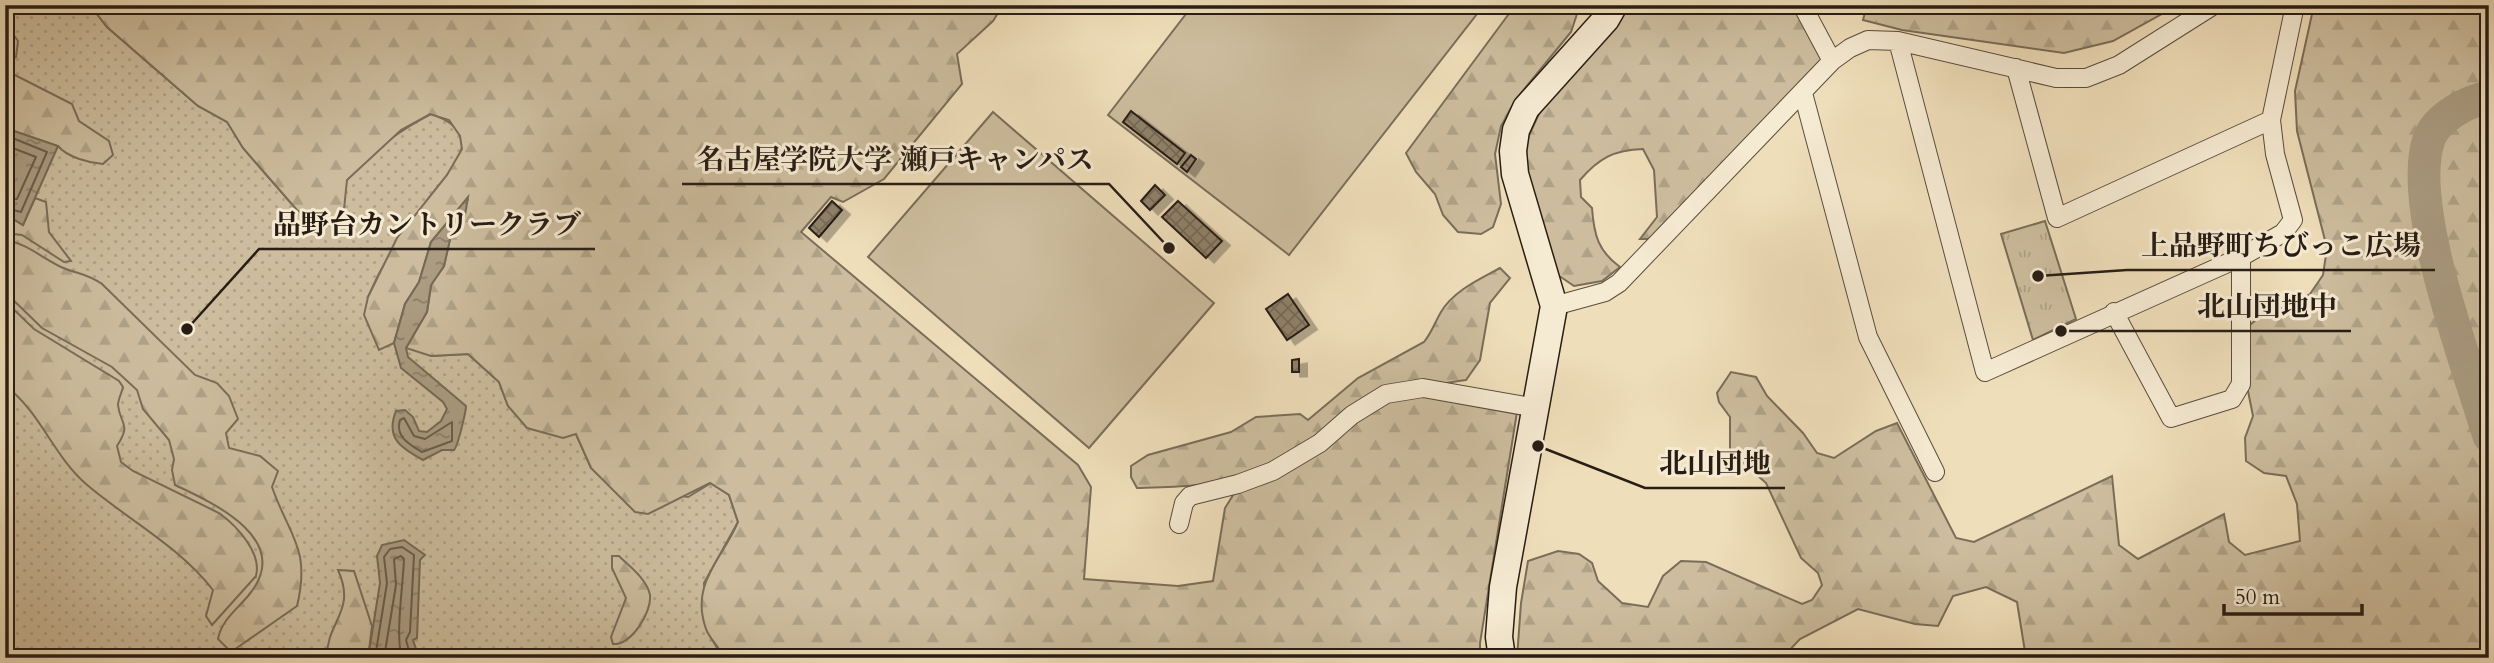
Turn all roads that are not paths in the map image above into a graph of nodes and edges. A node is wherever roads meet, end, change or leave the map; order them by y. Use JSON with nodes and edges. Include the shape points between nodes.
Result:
{"nodes":[{"id":1,"x":1614,"y":5,"type":"edge"},
{"id":2,"x":1802,"y":5,"type":"edge"},
{"id":3,"x":2214,"y":5,"type":"edge"},
{"id":4,"x":2295,"y":5,"type":"edge"},
{"id":5,"x":1898,"y":41,"type":"junction"},
{"id":6,"x":1832,"y":61,"type":"junction"},
{"id":7,"x":2016,"y":68,"type":"junction"},
{"id":8,"x":1803,"y":93,"type":"junction"},
{"id":9,"x":2271,"y":120,"type":"junction"},
{"id":10,"x":2241,"y":257,"type":"junction"},
{"id":11,"x":1553,"y":306,"type":"junction"},
{"id":12,"x":2114,"y":312,"type":"junction"},
{"id":13,"x":1536,"y":408,"type":"junction"},
{"id":14,"x":1934,"y":472,"type":"dead end"},
{"id":15,"x":1179,"y":524,"type":"dead end"},
{"id":16,"x":1502,"y":658,"type":"edge"}],
"edges":[{"from":1,"to":11,"type":"street","via":[[1526,108],[1516,130],[1515,174]]},
{"from":2,"to":6,"type":"street"},
{"from":3,"to":7,"type":"street","via":[[2119,65],[2086,78],[2056,78]]},
{"from":4,"to":9,"type":"street"},
{"from":5,"to":6,"type":"street","via":[[1868,40]]},
{"from":5,"to":7,"type":"street"},
{"from":5,"to":12,"type":"street","via":[[1985,372]]},
{"from":6,"to":8,"type":"street"},
{"from":7,"to":9,"type":"street","via":[[2057,218]]},
{"from":8,"to":11,"type":"street","via":[[1619,283],[1605,292]]},
{"from":8,"to":14,"type":"street","via":[[1868,338]]},
{"from":9,"to":10,"type":"street","via":[[2293,220],[2283,233]]},
{"from":10,"to":12,"type":"street"},
{"from":10,"to":12,"type":"street","via":[[2241,384],[2232,399],[2171,418]]},
{"from":11,"to":13,"type":"street"},
{"from":13,"to":15,"type":"street","via":[[1423,388],[1386,394],[1273,471],[1191,496],[1184,503]]},
{"from":13,"to":16,"type":"street","via":[[1503,587]]}]}
